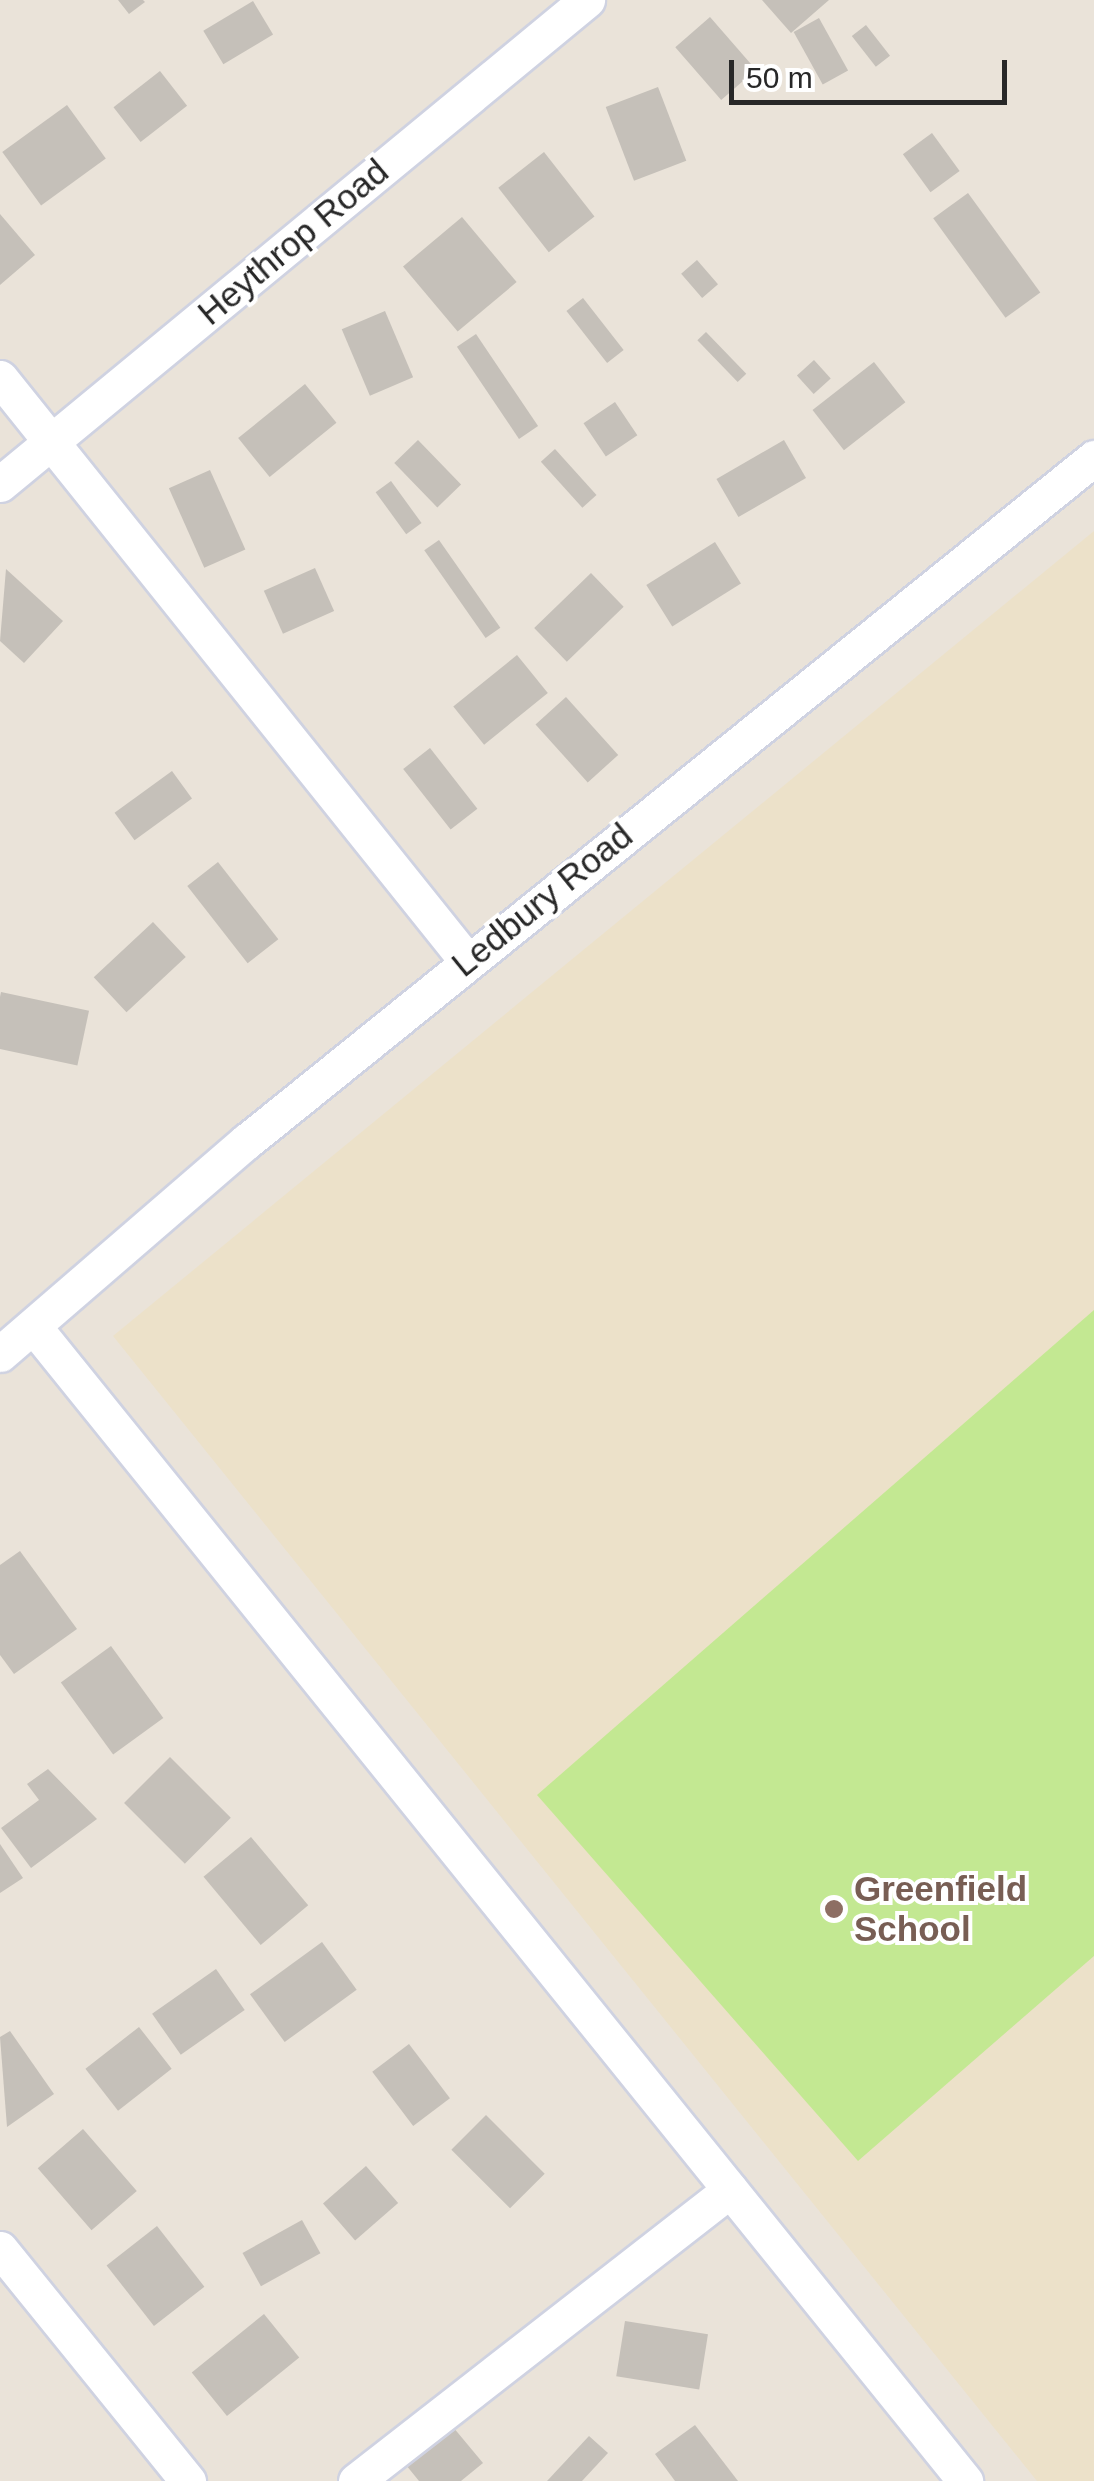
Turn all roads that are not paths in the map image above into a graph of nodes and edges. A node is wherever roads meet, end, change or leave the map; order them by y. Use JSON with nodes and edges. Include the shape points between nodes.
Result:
{"nodes":[{"id":1,"x":586,"y":0,"type":"edge"},
{"id":2,"x":0,"y":378,"type":"edge"},
{"id":3,"x":52,"y":443,"type":"junction"},
{"id":4,"x":1094,"y":458,"type":"edge"},
{"id":5,"x":0,"y":484,"type":"edge"},
{"id":6,"x":467,"y":962,"type":"junction"},
{"id":7,"x":34,"y":1327,"type":"junction"},
{"id":8,"x":0,"y":1354,"type":"edge"},
{"id":9,"x":730,"y":2190,"type":"junction"},
{"id":10,"x":0,"y":2250,"type":"edge"},
{"id":11,"x":188,"y":2481,"type":"edge"},
{"id":12,"x":356,"y":2481,"type":"edge"},
{"id":13,"x":965,"y":2481,"type":"edge"}],
"edges":[{"from":1,"to":3,"type":"street","name":"Heythrop Road"},
{"from":2,"to":3,"type":"street"},
{"from":3,"to":5,"type":"street","name":"Heythrop Road"},
{"from":3,"to":6,"type":"street"},
{"from":4,"to":6,"type":"street","name":"Ledbury Road"},
{"from":6,"to":7,"type":"street","name":"Ledbury Road"},
{"from":7,"to":8,"type":"street","name":"Ledbury Road"},
{"from":7,"to":9,"type":"street"},
{"from":9,"to":12,"type":"street"},
{"from":9,"to":13,"type":"street"},
{"from":10,"to":11,"type":"street"}]}
